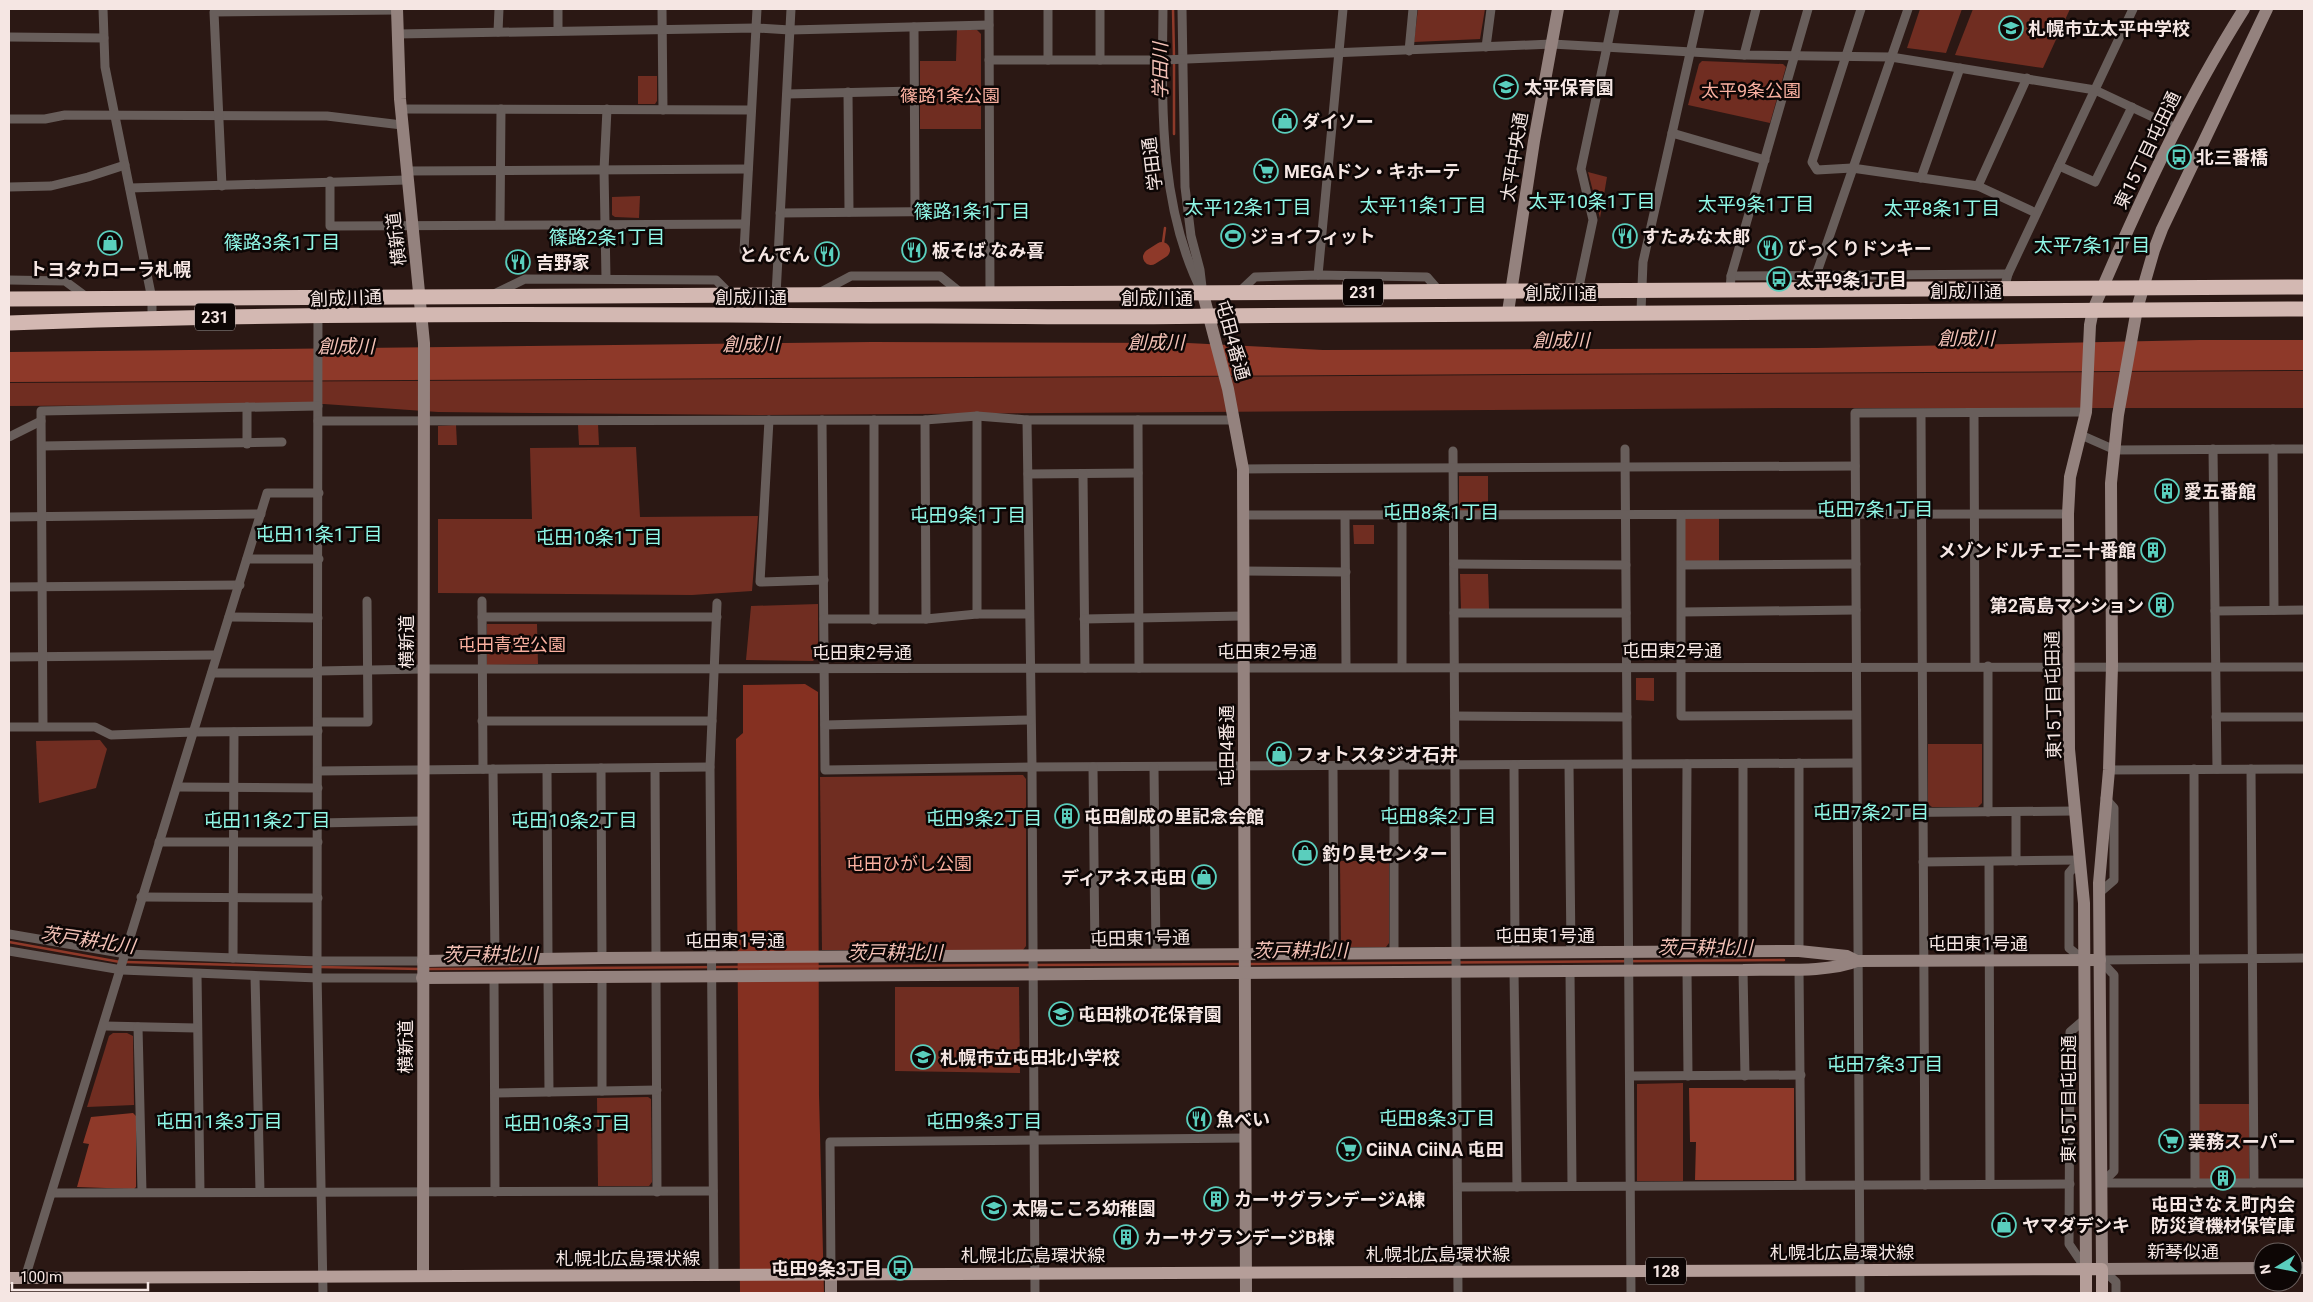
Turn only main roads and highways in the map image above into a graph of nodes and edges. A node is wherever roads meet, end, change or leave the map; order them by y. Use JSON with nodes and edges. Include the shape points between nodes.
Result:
{"nodes":[{"id":1,"x":2304,"y":287,"type":"edge"},
{"id":2,"x":9,"y":299,"type":"edge"},
{"id":3,"x":2304,"y":308,"type":"edge"},
{"id":4,"x":9,"y":323,"type":"edge"},
{"id":5,"x":2086,"y":1269,"type":"junction"},
{"id":6,"x":9,"y":1278,"type":"edge"},
{"id":7,"x":2086,"y":1293,"type":"edge"},
{"id":8,"x":2102,"y":1293,"type":"edge"}],
"edges":[{"from":1,"to":2,"type":"highway","name":"創成川通","number":"231","via":[[2102,288],[2006,281],[1730,283],[1578,291]]},
{"from":3,"to":4,"type":"highway","name":"創成川通","number":"231","via":[[1209,316],[422,315],[152,317]]},
{"from":5,"to":6,"type":"main road","name":"札幌北広島環状線","number":"128"},
{"from":5,"to":7,"type":"main road"},
{"from":5,"to":8,"type":"main road","name":"札幌北広島環状線","number":"128","via":[[2102,1269]]}]}
